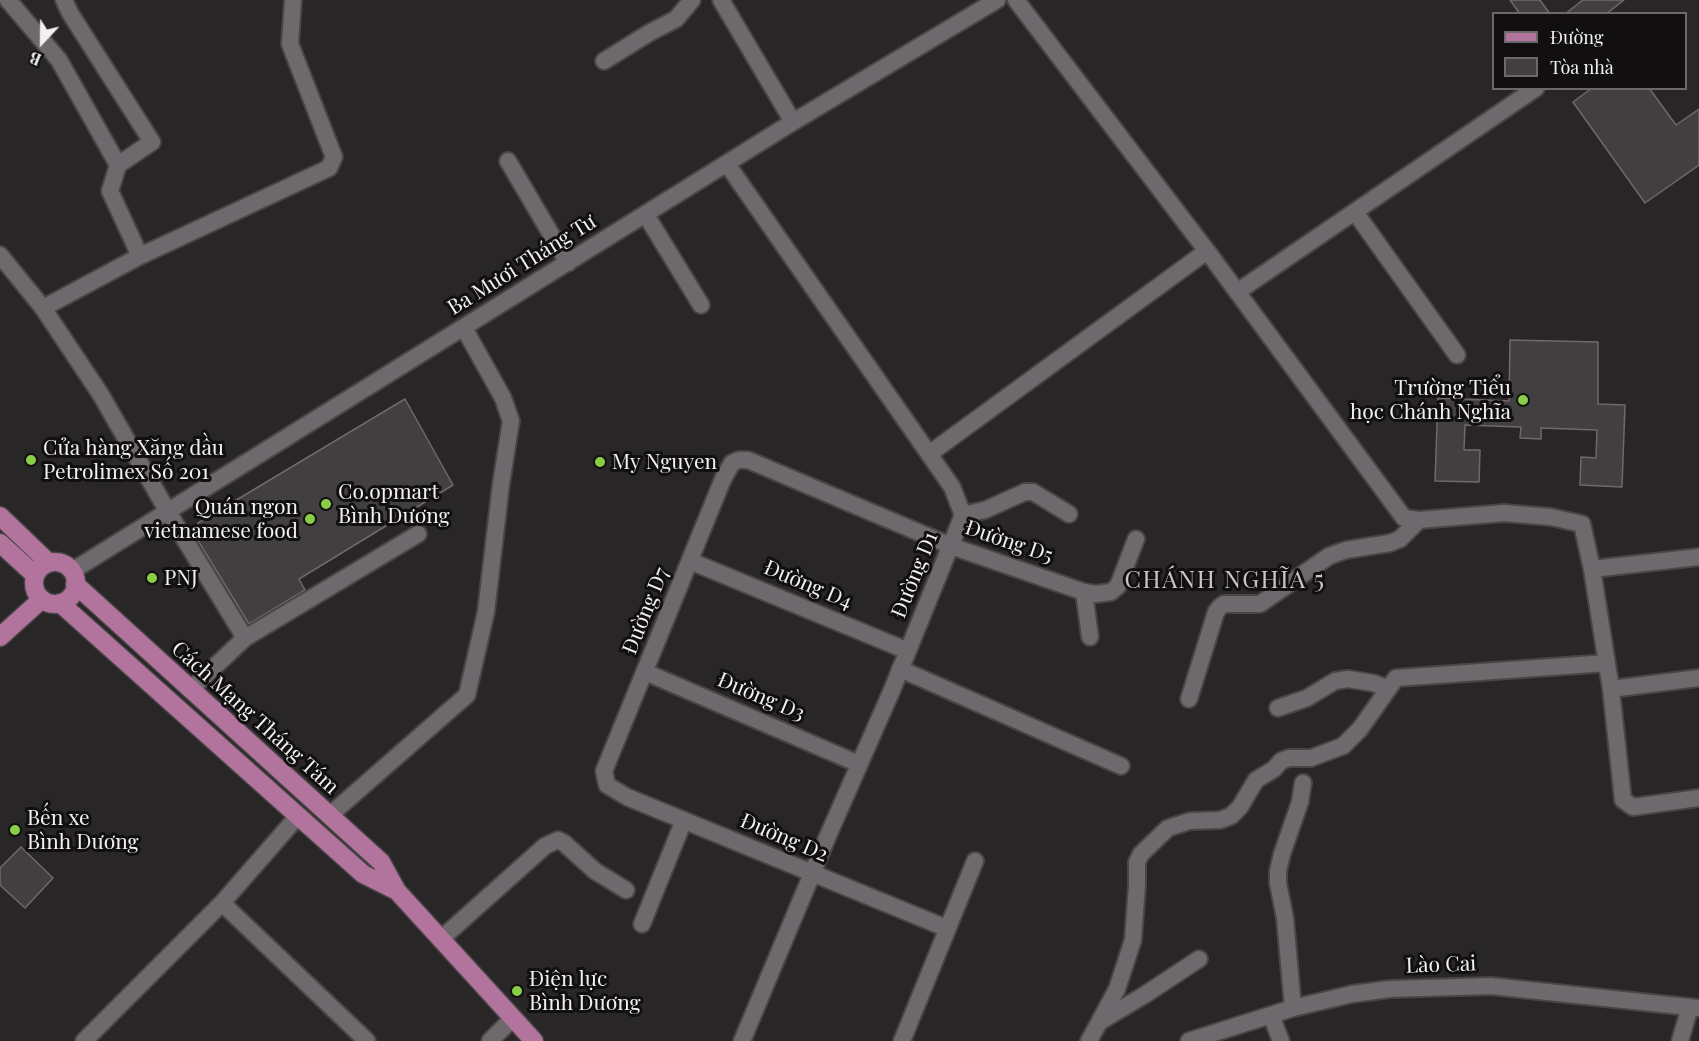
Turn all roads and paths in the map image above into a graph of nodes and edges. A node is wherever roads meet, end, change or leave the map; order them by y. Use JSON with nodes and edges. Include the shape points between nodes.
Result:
{"nodes":[{"id":1,"x":8,"y":0,"type":"edge"},
{"id":2,"x":64,"y":0,"type":"edge"},
{"id":3,"x":293,"y":0,"type":"edge"},
{"id":4,"x":692,"y":0,"type":"edge"},
{"id":5,"x":721,"y":0,"type":"edge"},
{"id":6,"x":997,"y":0,"type":"edge"},
{"id":7,"x":1016,"y":0,"type":"edge"},
{"id":8,"x":604,"y":61,"type":"dead end"},
{"id":9,"x":1533,"y":90,"type":"edge"},
{"id":10,"x":794,"y":122,"type":"junction"},
{"id":11,"x":508,"y":161,"type":"dead end"},
{"id":12,"x":727,"y":164,"type":"junction"},
{"id":13,"x":118,"y":165,"type":"junction"},
{"id":14,"x":1355,"y":212,"type":"junction"},
{"id":15,"x":646,"y":215,"type":"junction"},
{"id":16,"x":1207,"y":251,"type":"junction"},
{"id":17,"x":0,"y":255,"type":"edge"},
{"id":18,"x":140,"y":256,"type":"junction"},
{"id":19,"x":568,"y":263,"type":"junction"},
{"id":20,"x":1237,"y":292,"type":"junction"},
{"id":21,"x":701,"y":305,"type":"dead end"},
{"id":22,"x":44,"y":308,"type":"junction"},
{"id":23,"x":464,"y":328,"type":"junction"},
{"id":24,"x":1457,"y":355,"type":"dead end"},
{"id":25,"x":929,"y":454,"type":"junction"},
{"id":26,"x":739,"y":460,"type":"joint"},
{"id":27,"x":168,"y":512,"type":"junction"},
{"id":28,"x":1069,"y":514,"type":"dead end"},
{"id":29,"x":963,"y":515,"type":"junction"},
{"id":30,"x":0,"y":516,"type":"edge"},
{"id":31,"x":1419,"y":520,"type":"junction"},
{"id":32,"x":418,"y":534,"type":"dead end"},
{"id":33,"x":1136,"y":539,"type":"dead end"},
{"id":34,"x":0,"y":543,"type":"edge"},
{"id":35,"x":951,"y":546,"type":"junction"},
{"id":36,"x":1699,"y":557,"type":"edge"},
{"id":37,"x":690,"y":561,"type":"junction"},
{"id":38,"x":49,"y":562,"type":"junction"},
{"id":39,"x":1593,"y":569,"type":"junction"},
{"id":40,"x":35,"y":575,"type":"junction"},
{"id":41,"x":74,"y":577,"type":"junction"},
{"id":42,"x":1084,"y":592,"type":"junction"},
{"id":43,"x":42,"y":599,"type":"junction"},
{"id":44,"x":60,"y":603,"type":"junction"},
{"id":45,"x":0,"y":637,"type":"edge"},
{"id":46,"x":245,"y":638,"type":"junction"},
{"id":47,"x":1090,"y":638,"type":"dead end"},
{"id":48,"x":908,"y":651,"type":"junction"},
{"id":49,"x":1607,"y":663,"type":"junction"},
{"id":50,"x":900,"y":669,"type":"junction"},
{"id":51,"x":645,"y":672,"type":"junction"},
{"id":52,"x":1699,"y":678,"type":"edge"},
{"id":53,"x":1388,"y":688,"type":"junction"},
{"id":54,"x":191,"y":689,"type":"junction"},
{"id":55,"x":1611,"y":689,"type":"junction"},
{"id":56,"x":1189,"y":699,"type":"dead end"},
{"id":57,"x":1278,"y":708,"type":"dead end"},
{"id":58,"x":859,"y":764,"type":"junction"},
{"id":59,"x":1121,"y":766,"type":"dead end"},
{"id":60,"x":1304,"y":783,"type":"dead end"},
{"id":61,"x":607,"y":784,"type":"joint"},
{"id":62,"x":1699,"y":798,"type":"edge"},
{"id":63,"x":330,"y":815,"type":"junction"},
{"id":64,"x":298,"y":816,"type":"junction"},
{"id":65,"x":684,"y":820,"type":"junction"},
{"id":66,"x":975,"y":861,"type":"dead end"},
{"id":67,"x":812,"y":874,"type":"junction"},
{"id":68,"x":626,"y":890,"type":"dead end"},
{"id":69,"x":397,"y":891,"type":"junction"},
{"id":70,"x":222,"y":903,"type":"junction"},
{"id":71,"x":642,"y":924,"type":"dead end"},
{"id":72,"x":946,"y":928,"type":"junction"},
{"id":73,"x":441,"y":939,"type":"junction"},
{"id":74,"x":1199,"y":959,"type":"dead end"},
{"id":75,"x":1293,"y":1008,"type":"junction"},
{"id":76,"x":1694,"y":1008,"type":"edge"},
{"id":77,"x":1271,"y":1015,"type":"junction"},
{"id":78,"x":513,"y":1018,"type":"junction"},
{"id":79,"x":1101,"y":1020,"type":"junction"},
{"id":80,"x":84,"y":1041,"type":"edge"},
{"id":81,"x":367,"y":1041,"type":"edge"},
{"id":82,"x":490,"y":1041,"type":"edge"},
{"id":83,"x":534,"y":1041,"type":"edge"},
{"id":84,"x":742,"y":1041,"type":"edge"},
{"id":85,"x":902,"y":1041,"type":"edge"},
{"id":86,"x":1089,"y":1041,"type":"edge"},
{"id":87,"x":1189,"y":1041,"type":"edge"},
{"id":88,"x":1281,"y":1041,"type":"edge"},
{"id":89,"x":1680,"y":1041,"type":"edge"}],
"edges":[{"from":1,"to":13,"type":"street","via":[[59,60]]},
{"from":2,"to":13,"type":"street","via":[[152,142]]},
{"from":3,"to":18,"type":"street","via":[[290,44],[334,157],[329,168]]},
{"from":4,"to":8,"type":"street","via":[[679,17]]},
{"from":5,"to":10,"type":"street"},
{"from":6,"to":10,"type":"street","name":"Ba Mươi Tháng Tư"},
{"from":7,"to":16,"type":"street"},
{"from":9,"to":14,"type":"street"},
{"from":10,"to":12,"type":"street","name":"Ba Mươi Tháng Tư"},
{"from":11,"to":19,"type":"street"},
{"from":12,"to":15,"type":"street","name":"Ba Mươi Tháng Tư"},
{"from":12,"to":25,"type":"street","name":"Đường D1"},
{"from":13,"to":18,"type":"street","via":[[110,191]]},
{"from":14,"to":20,"type":"street"},
{"from":14,"to":24,"type":"street"},
{"from":15,"to":19,"type":"street","name":"Ba Mươi Tháng Tư"},
{"from":15,"to":21,"type":"street"},
{"from":16,"to":20,"type":"street"},
{"from":16,"to":25,"type":"street"},
{"from":17,"to":22,"type":"street"},
{"from":18,"to":22,"type":"street"},
{"from":19,"to":23,"type":"street","name":"Ba Mươi Tháng Tư"},
{"from":20,"to":31,"type":"street","via":[[1404,518]]},
{"from":22,"to":27,"type":"street","via":[[101,395]]},
{"from":23,"to":27,"type":"street","name":"Ba Mươi Tháng Tư"},
{"from":23,"to":63,"type":"street","via":[[503,398],[511,421],[486,612],[467,695]]},
{"from":25,"to":29,"type":"street","name":"Đường D1","via":[[952,488]]},
{"from":26,"to":35,"type":"street","name":"Đường D5","via":[[748,460]]},
{"from":26,"to":37,"type":"street","name":"Đường D7","via":[[732,463],[723,479]]},
{"from":27,"to":41,"type":"street","name":"Ba Mươi Tháng Tư"},
{"from":27,"to":46,"type":"street"},
{"from":28,"to":29,"type":"street","via":[[1033,492],[1025,492]]},
{"from":29,"to":35,"type":"street","name":"Đường D1"},
{"from":30,"to":38,"type":"main road"},
{"from":31,"to":39,"type":"street","via":[[1504,513],[1582,524]]},
{"from":31,"to":56,"type":"street","via":[[1400,539],[1329,556],[1260,604],[1220,607]]},
{"from":32,"to":46,"type":"street"},
{"from":33,"to":42,"type":"street","name":"Đường D5","via":[[1118,586],[1105,594]]},
{"from":34,"to":40,"type":"main road"},
{"from":35,"to":42,"type":"street","name":"Đường D5"},
{"from":35,"to":48,"type":"street","name":"Đường D1"},
{"from":36,"to":39,"type":"street"},
{"from":37,"to":48,"type":"street","name":"Đường D4"},
{"from":37,"to":51,"type":"street","name":"Đường D7"},
{"from":38,"to":40,"type":"main road"},
{"from":38,"to":41,"type":"main road","via":[[62,563]]},
{"from":39,"to":49,"type":"street"},
{"from":40,"to":43,"type":"main road","via":[[34,588]]},
{"from":41,"to":44,"type":"main road","via":[[71,596]]},
{"from":41,"to":54,"type":"main road","name":"Cách Mạng Tháng Tám"},
{"from":42,"to":47,"type":"street"},
{"from":43,"to":44,"type":"main road"},
{"from":43,"to":45,"type":"main road"},
{"from":44,"to":64,"type":"main road","name":"Cách Mạng Tháng Tám"},
{"from":46,"to":54,"type":"street"},
{"from":48,"to":50,"type":"street","name":"Đường D1"},
{"from":49,"to":53,"type":"street","via":[[1401,677]]},
{"from":49,"to":55,"type":"street"},
{"from":50,"to":58,"type":"street","name":"Đường D1"},
{"from":50,"to":59,"type":"street"},
{"from":51,"to":58,"type":"street","name":"Đường D3"},
{"from":51,"to":61,"type":"street","name":"Đường D7","via":[[604,771]]},
{"from":52,"to":55,"type":"street"},
{"from":53,"to":57,"type":"street","via":[[1373,682],[1335,681],[1307,698]]},
{"from":53,"to":79,"type":"street","via":[[1344,746],[1311,758],[1281,761],[1256,780],[1231,816],[1168,828],[1141,854],[1137,862],[1133,939],[1117,989]]},
{"from":54,"to":63,"type":"main road","name":"Cách Mạng Tháng Tám"},
{"from":55,"to":62,"type":"street","via":[[1623,800],[1633,807]]},
{"from":58,"to":67,"type":"street","name":"Đường D1"},
{"from":60,"to":75,"type":"street","via":[[1278,877]]},
{"from":61,"to":65,"type":"street","name":"Đường D2","via":[[627,797]]},
{"from":63,"to":69,"type":"main road","name":"Cách Mạng Tháng Tám","via":[[381,862]]},
{"from":64,"to":69,"type":"main road","name":"Cách Mạng Tháng Tám","via":[[363,874]]},
{"from":64,"to":70,"type":"street"},
{"from":65,"to":67,"type":"street","name":"Đường D2"},
{"from":65,"to":71,"type":"street"},
{"from":66,"to":72,"type":"street"},
{"from":67,"to":72,"type":"street","name":"Đường D2"},
{"from":67,"to":84,"type":"street","name":"Đường D1"},
{"from":68,"to":73,"type":"street","via":[[558,840],[544,846]]},
{"from":69,"to":73,"type":"main road","name":"Cách Mạng Tháng Tám"},
{"from":70,"to":80,"type":"street"},
{"from":70,"to":81,"type":"street"},
{"from":72,"to":85,"type":"street"},
{"from":73,"to":78,"type":"main road","name":"Cách Mạng Tháng Tám"},
{"from":74,"to":79,"type":"street"},
{"from":75,"to":76,"type":"street","name":"Lào Cai","via":[[1390,989],[1491,987]]},
{"from":75,"to":77,"type":"street","name":"Lào Cai"},
{"from":76,"to":89,"type":"street"},
{"from":77,"to":87,"type":"street","name":"Lào Cai"},
{"from":77,"to":88,"type":"street"},
{"from":78,"to":82,"type":"street"},
{"from":78,"to":83,"type":"main road","name":"Cách Mạng Tháng Tám"},
{"from":79,"to":86,"type":"street"}]}
